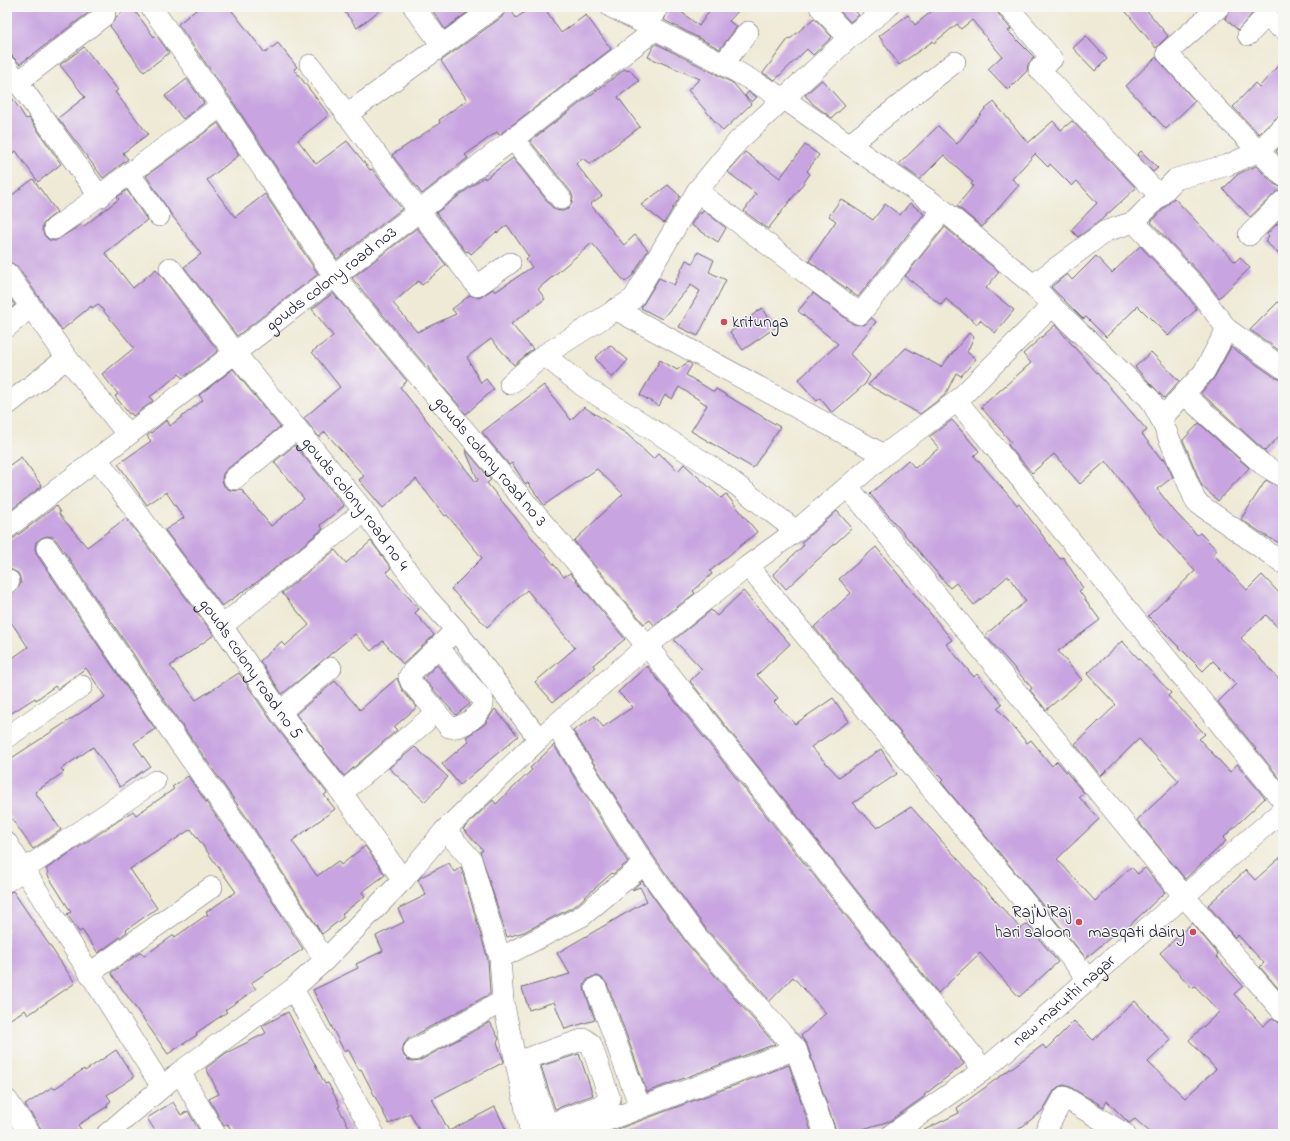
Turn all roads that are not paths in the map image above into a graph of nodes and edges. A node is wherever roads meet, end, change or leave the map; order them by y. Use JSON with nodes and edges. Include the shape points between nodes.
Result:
{"nodes":[{"id":1,"x":151,"y":7,"type":"edge"},
{"id":2,"x":414,"y":7,"type":"edge"},
{"id":3,"x":495,"y":7,"type":"edge"},
{"id":4,"x":613,"y":7,"type":"edge"},
{"id":5,"x":658,"y":7,"type":"edge"},
{"id":6,"x":820,"y":7,"type":"edge"},
{"id":7,"x":888,"y":7,"type":"edge"},
{"id":8,"x":1008,"y":7,"type":"edge"},
{"id":9,"x":1214,"y":9,"type":"edge"},
{"id":10,"x":106,"y":10,"type":"edge"},
{"id":11,"x":1283,"y":22,"type":"edge"},
{"id":12,"x":650,"y":27,"type":"junction"},
{"id":13,"x":748,"y":32,"type":"dead end"},
{"id":14,"x":1248,"y":35,"type":"dead end"},
{"id":15,"x":848,"y":38,"type":"junction"},
{"id":16,"x":442,"y":45,"type":"junction"},
{"id":17,"x":955,"y":62,"type":"dead end"},
{"id":18,"x":310,"y":64,"type":"dead end"},
{"id":19,"x":723,"y":64,"type":"junction"},
{"id":20,"x":12,"y":74,"type":"edge"},
{"id":21,"x":783,"y":98,"type":"junction"},
{"id":22,"x":221,"y":106,"type":"junction"},
{"id":23,"x":346,"y":115,"type":"junction"},
{"id":24,"x":1283,"y":127,"type":"edge"},
{"id":25,"x":513,"y":139,"type":"junction"},
{"id":26,"x":850,"y":144,"type":"junction"},
{"id":27,"x":1259,"y":151,"type":"junction"},
{"id":28,"x":129,"y":173,"type":"junction"},
{"id":29,"x":1283,"y":176,"type":"edge"},
{"id":30,"x":697,"y":191,"type":"junction"},
{"id":31,"x":1160,"y":196,"type":"junction"},
{"id":32,"x":100,"y":197,"type":"junction"},
{"id":33,"x":561,"y":199,"type":"dead end"},
{"id":34,"x":1283,"y":201,"type":"edge"},
{"id":35,"x":942,"y":210,"type":"junction"},
{"id":36,"x":419,"y":211,"type":"junction"},
{"id":37,"x":159,"y":216,"type":"dead end"},
{"id":38,"x":1134,"y":222,"type":"junction"},
{"id":39,"x":54,"y":229,"type":"dead end"},
{"id":40,"x":1249,"y":235,"type":"dead end"},
{"id":41,"x":510,"y":263,"type":"dead end"},
{"id":42,"x":170,"y":268,"type":"dead end"},
{"id":43,"x":7,"y":274,"type":"edge"},
{"id":44,"x":334,"y":276,"type":"junction"},
{"id":45,"x":1033,"y":285,"type":"junction"},
{"id":46,"x":1052,"y":306,"type":"junction"},
{"id":47,"x":30,"y":307,"type":"junction"},
{"id":48,"x":615,"y":309,"type":"junction"},
{"id":49,"x":7,"y":327,"type":"edge"},
{"id":50,"x":1227,"y":329,"type":"junction"},
{"id":51,"x":235,"y":353,"type":"junction"},
{"id":52,"x":544,"y":355,"type":"junction"},
{"id":53,"x":68,"y":358,"type":"junction"},
{"id":54,"x":1283,"y":368,"type":"edge"},
{"id":55,"x":510,"y":384,"type":"dead end"},
{"id":56,"x":1185,"y":394,"type":"junction"},
{"id":57,"x":956,"y":402,"type":"junction"},
{"id":58,"x":7,"y":405,"type":"edge"},
{"id":59,"x":1161,"y":419,"type":"junction"},
{"id":60,"x":296,"y":428,"type":"junction"},
{"id":61,"x":128,"y":435,"type":"junction"},
{"id":62,"x":884,"y":455,"type":"junction"},
{"id":63,"x":97,"y":459,"type":"junction"},
{"id":64,"x":1283,"y":477,"type":"edge"},
{"id":65,"x":234,"y":478,"type":"dead end"},
{"id":66,"x":848,"y":487,"type":"junction"},
{"id":67,"x":364,"y":511,"type":"junction"},
{"id":68,"x":7,"y":528,"type":"edge"},
{"id":69,"x":796,"y":531,"type":"junction"},
{"id":70,"x":47,"y":548,"type":"dead end"},
{"id":71,"x":1283,"y":563,"type":"edge"},
{"id":72,"x":748,"y":566,"type":"junction"},
{"id":73,"x":222,"y":626,"type":"junction"},
{"id":74,"x":456,"y":630,"type":"junction"},
{"id":75,"x":647,"y":646,"type":"junction"},
{"id":76,"x":438,"y":647,"type":"junction"},
{"id":77,"x":482,"y":663,"type":"junction"},
{"id":78,"x":331,"y":668,"type":"dead end"},
{"id":79,"x":464,"y":677,"type":"junction"},
{"id":80,"x":82,"y":686,"type":"dead end"},
{"id":81,"x":280,"y":712,"type":"junction"},
{"id":82,"x":425,"y":722,"type":"dead end"},
{"id":83,"x":556,"y":726,"type":"junction"},
{"id":84,"x":7,"y":737,"type":"edge"},
{"id":85,"x":539,"y":739,"type":"junction"},
{"id":86,"x":155,"y":781,"type":"dead end"},
{"id":87,"x":342,"y":793,"type":"junction"},
{"id":88,"x":1283,"y":801,"type":"edge"},
{"id":89,"x":1283,"y":810,"type":"edge"},
{"id":90,"x":445,"y":830,"type":"junction"},
{"id":91,"x":7,"y":843,"type":"edge"},
{"id":92,"x":644,"y":864,"type":"junction"},
{"id":93,"x":25,"y":870,"type":"junction"},
{"id":94,"x":402,"y":880,"type":"junction"},
{"id":95,"x":7,"y":881,"type":"edge"},
{"id":96,"x":212,"y":887,"type":"dead end"},
{"id":97,"x":1184,"y":896,"type":"junction"},
{"id":98,"x":500,"y":958,"type":"junction"},
{"id":99,"x":325,"y":960,"type":"junction"},
{"id":100,"x":90,"y":972,"type":"junction"},
{"id":101,"x":1089,"y":980,"type":"junction"},
{"id":102,"x":596,"y":988,"type":"dead end"},
{"id":103,"x":292,"y":989,"type":"junction"},
{"id":104,"x":503,"y":1001,"type":"junction"},
{"id":105,"x":1283,"y":1012,"type":"edge"},
{"id":106,"x":796,"y":1049,"type":"junction"},
{"id":107,"x":414,"y":1050,"type":"dead end"},
{"id":108,"x":521,"y":1060,"type":"junction"},
{"id":109,"x":984,"y":1070,"type":"junction"},
{"id":110,"x":180,"y":1072,"type":"junction"},
{"id":111,"x":162,"y":1087,"type":"junction"},
{"id":112,"x":7,"y":1100,"type":"edge"},
{"id":113,"x":640,"y":1106,"type":"junction"},
{"id":114,"x":567,"y":1129,"type":"edge"},
{"id":115,"x":30,"y":1134,"type":"edge"},
{"id":116,"x":107,"y":1134,"type":"edge"},
{"id":117,"x":215,"y":1134,"type":"edge"},
{"id":118,"x":374,"y":1134,"type":"edge"},
{"id":119,"x":531,"y":1134,"type":"edge"},
{"id":120,"x":825,"y":1134,"type":"edge"},
{"id":121,"x":892,"y":1134,"type":"edge"},
{"id":122,"x":1044,"y":1134,"type":"edge"},
{"id":123,"x":1125,"y":1134,"type":"edge"}],
"edges":[{"from":1,"to":22,"type":"street","name":"gouds colony road no 3"},
{"from":2,"to":16,"type":"street"},
{"from":3,"to":16,"type":"street"},
{"from":4,"to":12,"type":"street"},
{"from":5,"to":12,"type":"street","name":"gouds colony road no3"},
{"from":6,"to":15,"type":"street"},
{"from":7,"to":15,"type":"street"},
{"from":8,"to":31,"type":"street","via":[[1052,59],[1039,69]]},
{"from":9,"to":27,"type":"street","via":[[1167,53]]},
{"from":10,"to":20,"type":"street"},
{"from":11,"to":14,"type":"street","via":[[1279,26],[1266,16]]},
{"from":12,"to":19,"type":"street"},
{"from":12,"to":25,"type":"street","name":"gouds colony road no3"},
{"from":13,"to":19,"type":"street"},
{"from":15,"to":21,"type":"street"},
{"from":16,"to":23,"type":"street"},
{"from":17,"to":26,"type":"street"},
{"from":18,"to":23,"type":"street"},
{"from":19,"to":21,"type":"street"},
{"from":20,"to":32,"type":"street"},
{"from":21,"to":26,"type":"street"},
{"from":21,"to":30,"type":"street","via":[[738,141]]},
{"from":22,"to":28,"type":"street"},
{"from":22,"to":44,"type":"street","name":"gouds colony road no 3"},
{"from":23,"to":36,"type":"street"},
{"from":24,"to":27,"type":"street"},
{"from":25,"to":33,"type":"street"},
{"from":25,"to":36,"type":"street","name":"gouds colony road no3"},
{"from":26,"to":35,"type":"street"},
{"from":27,"to":29,"type":"street"},
{"from":27,"to":31,"type":"street","via":[[1228,164],[1176,179]]},
{"from":28,"to":32,"type":"street"},
{"from":28,"to":37,"type":"street"},
{"from":30,"to":35,"type":"street","via":[[860,314]]},
{"from":30,"to":48,"type":"street","via":[[633,299]]},
{"from":31,"to":38,"type":"street"},
{"from":32,"to":39,"type":"street"},
{"from":34,"to":40,"type":"street"},
{"from":35,"to":45,"type":"street"},
{"from":36,"to":41,"type":"street","via":[[477,286]]},
{"from":36,"to":44,"type":"street","name":"gouds colony road no3"},
{"from":38,"to":45,"type":"street","via":[[1106,231]]},
{"from":38,"to":50,"type":"street","via":[[1195,286]]},
{"from":42,"to":51,"type":"street","name":"gouds colony road no 4"},
{"from":43,"to":47,"type":"street"},
{"from":44,"to":51,"type":"street","name":"gouds colony road no3"},
{"from":44,"to":75,"type":"street","name":"gouds colony road no 3"},
{"from":45,"to":46,"type":"street"},
{"from":46,"to":57,"type":"street"},
{"from":46,"to":59,"type":"street","via":[[1150,399]]},
{"from":47,"to":49,"type":"street"},
{"from":47,"to":53,"type":"street"},
{"from":48,"to":52,"type":"street"},
{"from":48,"to":62,"type":"street"},
{"from":50,"to":54,"type":"street"},
{"from":50,"to":56,"type":"street","via":[[1204,372]]},
{"from":51,"to":60,"type":"street","name":"gouds colony road no 4"},
{"from":51,"to":61,"type":"street","name":"gouds colony road no3"},
{"from":52,"to":55,"type":"street"},
{"from":52,"to":69,"type":"street","via":[[582,386],[721,473]]},
{"from":53,"to":58,"type":"street"},
{"from":53,"to":61,"type":"street"},
{"from":56,"to":59,"type":"street"},
{"from":56,"to":64,"type":"street","via":[[1262,464]]},
{"from":57,"to":62,"type":"street"},
{"from":57,"to":88,"type":"street"},
{"from":59,"to":71,"type":"street","via":[[1196,502]]},
{"from":60,"to":65,"type":"street"},
{"from":60,"to":67,"type":"street","name":"gouds colony road no 4"},
{"from":61,"to":63,"type":"street","name":"gouds colony road no3"},
{"from":62,"to":66,"type":"street"},
{"from":63,"to":68,"type":"street","name":"gouds colony road no3"},
{"from":63,"to":73,"type":"street","name":"gouds colony road no 5"},
{"from":66,"to":69,"type":"street"},
{"from":66,"to":97,"type":"street"},
{"from":67,"to":73,"type":"street"},
{"from":67,"to":74,"type":"street","name":"gouds colony road no 4","via":[[426,597]]},
{"from":69,"to":72,"type":"street"},
{"from":70,"to":99,"type":"street","via":[[244,835]]},
{"from":72,"to":75,"type":"street"},
{"from":72,"to":101,"type":"street"},
{"from":73,"to":81,"type":"street","name":"gouds colony road no 5"},
{"from":74,"to":76,"type":"street"},
{"from":74,"to":77,"type":"street","name":"gouds colony road no 4"},
{"from":75,"to":83,"type":"street"},
{"from":75,"to":109,"type":"street","name":"gouds colony road no 3"},
{"from":76,"to":79,"type":"street"},
{"from":76,"to":79,"type":"street","via":[[409,677],[449,727],[460,727],[482,710],[484,705],[483,700]]},
{"from":77,"to":79,"type":"street"},
{"from":77,"to":85,"type":"street","name":"gouds colony road no 4"},
{"from":78,"to":81,"type":"street"},
{"from":80,"to":84,"type":"street"},
{"from":81,"to":87,"type":"street","name":"gouds colony road no 5"},
{"from":82,"to":87,"type":"street"},
{"from":83,"to":85,"type":"street"},
{"from":83,"to":92,"type":"street"},
{"from":85,"to":90,"type":"street"},
{"from":86,"to":93,"type":"street"},
{"from":87,"to":94,"type":"street","name":"gouds colony road no 5"},
{"from":89,"to":97,"type":"street","name":"new maruthi nagar"},
{"from":90,"to":94,"type":"street"},
{"from":90,"to":98,"type":"street","via":[[471,859]]},
{"from":91,"to":93,"type":"street"},
{"from":92,"to":98,"type":"street","via":[[582,916]]},
{"from":92,"to":106,"type":"street","via":[[697,937]]},
{"from":93,"to":95,"type":"street"},
{"from":93,"to":100,"type":"street"},
{"from":94,"to":99,"type":"street"},
{"from":96,"to":100,"type":"street"},
{"from":97,"to":101,"type":"street","name":"new maruthi nagar"},
{"from":97,"to":105,"type":"street"},
{"from":98,"to":104,"type":"street"},
{"from":99,"to":103,"type":"street"},
{"from":100,"to":111,"type":"street"},
{"from":101,"to":109,"type":"street","name":"new maruthi nagar"},
{"from":102,"to":113,"type":"street"},
{"from":103,"to":110,"type":"street"},
{"from":103,"to":118,"type":"street"},
{"from":104,"to":107,"type":"street"},
{"from":104,"to":108,"type":"street"},
{"from":106,"to":113,"type":"street"},
{"from":106,"to":120,"type":"street"},
{"from":108,"to":114,"type":"street","via":[[545,1119]]},
{"from":108,"to":114,"type":"street","via":[[585,1039],[591,1044],[610,1099]]},
{"from":108,"to":119,"type":"street"},
{"from":109,"to":121,"type":"street","name":"new maruthi nagar"},
{"from":110,"to":111,"type":"street"},
{"from":110,"to":117,"type":"street"},
{"from":111,"to":116,"type":"street"},
{"from":112,"to":115,"type":"street"},
{"from":113,"to":114,"type":"street"},
{"from":122,"to":123,"type":"street","via":[[1064,1098]]}]}
